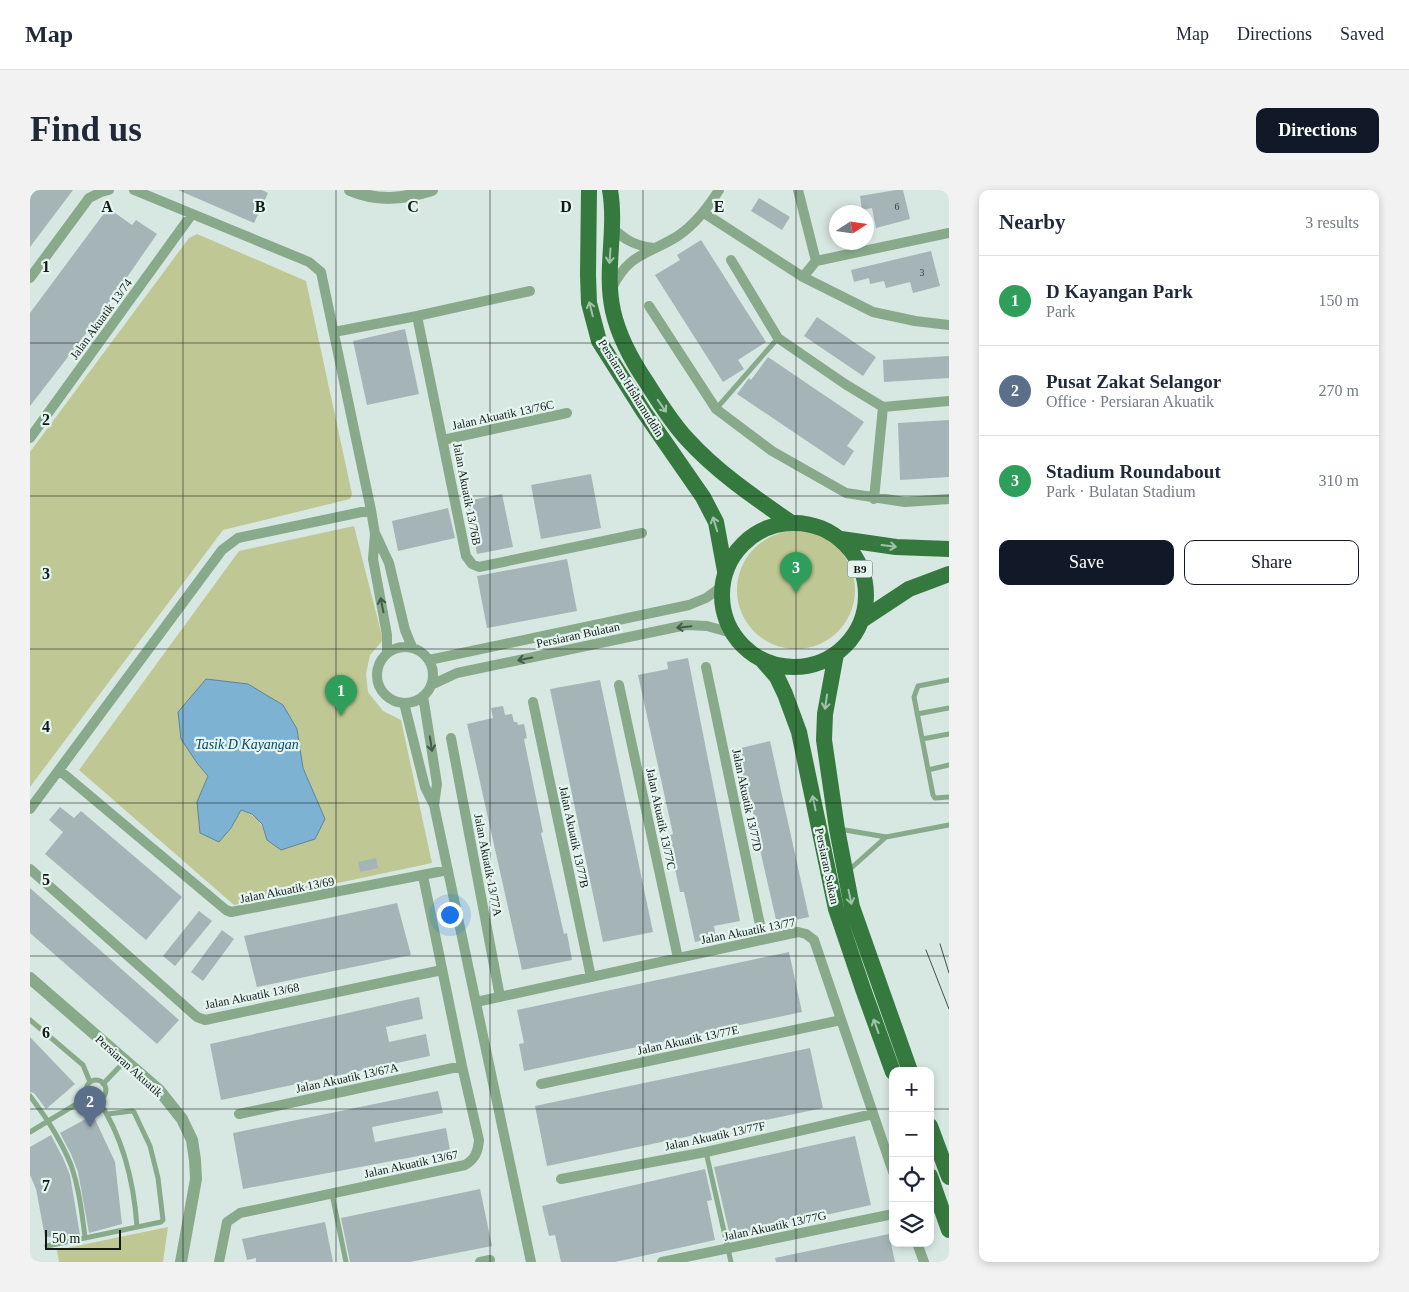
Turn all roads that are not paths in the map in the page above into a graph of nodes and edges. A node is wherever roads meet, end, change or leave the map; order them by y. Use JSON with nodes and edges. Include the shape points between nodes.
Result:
{"nodes":[{"id":1,"x":109,"y":190,"type":"edge"},
{"id":2,"x":134,"y":190,"type":"edge"},
{"id":3,"x":350,"y":190,"type":"edge"},
{"id":4,"x":432,"y":190,"type":"edge"},
{"id":5,"x":589,"y":190,"type":"edge"},
{"id":6,"x":610,"y":190,"type":"edge"},
{"id":7,"x":720,"y":190,"type":"edge"},
{"id":8,"x":798,"y":190,"type":"edge"},
{"id":9,"x":704,"y":213,"type":"junction"},
{"id":10,"x":192,"y":214,"type":"junction"},
{"id":11,"x":612,"y":227,"type":"junction"},
{"id":12,"x":949,"y":234,"type":"edge"},
{"id":13,"x":654,"y":248,"type":"junction"},
{"id":14,"x":732,"y":260,"type":"dead end"},
{"id":15,"x":816,"y":261,"type":"junction"},
{"id":16,"x":803,"y":277,"type":"junction"},
{"id":17,"x":30,"y":278,"type":"edge"},
{"id":18,"x":530,"y":291,"type":"dead end"},
{"id":19,"x":610,"y":291,"type":"junction"},
{"id":20,"x":649,"y":306,"type":"dead end"},
{"id":21,"x":417,"y":316,"type":"junction"},
{"id":22,"x":949,"y":325,"type":"edge"},
{"id":23,"x":334,"y":332,"type":"junction"},
{"id":24,"x":778,"y":338,"type":"junction"},
{"id":25,"x":949,"y":401,"type":"edge"},
{"id":26,"x":883,"y":407,"type":"junction"},
{"id":27,"x":716,"y":409,"type":"junction"},
{"id":28,"x":567,"y":414,"type":"dead end"},
{"id":29,"x":30,"y":438,"type":"edge"},
{"id":30,"x":443,"y":440,"type":"junction"},
{"id":31,"x":874,"y":499,"type":"junction"},
{"id":32,"x":949,"y":499,"type":"edge"},
{"id":33,"x":371,"y":510,"type":"junction"},
{"id":34,"x":790,"y":522,"type":"junction"},
{"id":35,"x":642,"y":533,"type":"dead end"},
{"id":36,"x":375,"y":534,"type":"junction"},
{"id":37,"x":841,"y":539,"type":"junction"},
{"id":38,"x":949,"y":549,"type":"edge"},
{"id":39,"x":725,"y":572,"type":"junction"},
{"id":40,"x":949,"y":574,"type":"edge"},
{"id":41,"x":720,"y":588,"type":"junction"},
{"id":42,"x":862,"y":620,"type":"junction"},
{"id":43,"x":732,"y":632,"type":"junction"},
{"id":44,"x":412,"y":647,"type":"junction"},
{"id":45,"x":387,"y":653,"type":"junction"},
{"id":46,"x":836,"y":654,"type":"junction"},
{"id":47,"x":429,"y":660,"type":"junction"},
{"id":48,"x":764,"y":661,"type":"junction"},
{"id":49,"x":706,"y":667,"type":"dead end"},
{"id":50,"x":949,"y":680,"type":"edge"},
{"id":51,"x":620,"y":684,"type":"dead end"},
{"id":52,"x":431,"y":685,"type":"junction"},
{"id":53,"x":423,"y":696,"type":"junction"},
{"id":54,"x":533,"y":702,"type":"dead end"},
{"id":55,"x":404,"y":703,"type":"junction"},
{"id":56,"x":949,"y":708,"type":"edge"},
{"id":57,"x":917,"y":714,"type":"junction"},
{"id":58,"x":949,"y":734,"type":"edge"},
{"id":59,"x":451,"y":738,"type":"dead end"},
{"id":60,"x":922,"y":739,"type":"junction"},
{"id":61,"x":949,"y":765,"type":"edge"},
{"id":62,"x":59,"y":770,"type":"junction"},
{"id":63,"x":928,"y":770,"type":"junction"},
{"id":64,"x":949,"y":797,"type":"edge"},
{"id":65,"x":434,"y":805,"type":"junction"},
{"id":66,"x":30,"y":810,"type":"edge"},
{"id":67,"x":949,"y":825,"type":"edge"},
{"id":68,"x":836,"y":829,"type":"junction"},
{"id":69,"x":886,"y":837,"type":"junction"},
{"id":70,"x":30,"y":869,"type":"edge"},
{"id":71,"x":448,"y":870,"type":"junction"},
{"id":72,"x":845,"y":873,"type":"junction"},
{"id":73,"x":422,"y":876,"type":"junction"},
{"id":74,"x":763,"y":939,"type":"junction"},
{"id":75,"x":678,"y":958,"type":"junction"},
{"id":76,"x":442,"y":970,"type":"junction"},
{"id":77,"x":592,"y":977,"type":"junction"},
{"id":78,"x":30,"y":978,"type":"edge"},
{"id":79,"x":500,"y":997,"type":"junction"},
{"id":80,"x":476,"y":1002,"type":"junction"},
{"id":81,"x":30,"y":1020,"type":"edge"},
{"id":82,"x":841,"y":1020,"type":"junction"},
{"id":83,"x":125,"y":1061,"type":"junction"},
{"id":84,"x":462,"y":1066,"type":"junction"},
{"id":85,"x":891,"y":1067,"type":"edge"},
{"id":86,"x":909,"y":1067,"type":"edge"},
{"id":87,"x":90,"y":1082,"type":"junction"},
{"id":88,"x":103,"y":1084,"type":"junction"},
{"id":89,"x":541,"y":1084,"type":"dead end"},
{"id":90,"x":30,"y":1096,"type":"edge"},
{"id":91,"x":88,"y":1097,"type":"junction"},
{"id":92,"x":98,"y":1100,"type":"junction"},
{"id":93,"x":108,"y":1114,"type":"junction"},
{"id":94,"x":238,"y":1114,"type":"dead end"},
{"id":95,"x":873,"y":1114,"type":"junction"},
{"id":96,"x":49,"y":1121,"type":"junction"},
{"id":97,"x":30,"y":1132,"type":"edge"},
{"id":98,"x":934,"y":1137,"type":"edge"},
{"id":99,"x":706,"y":1152,"type":"junction"},
{"id":100,"x":889,"y":1160,"type":"edge"},
{"id":101,"x":949,"y":1177,"type":"edge"},
{"id":102,"x":561,"y":1179,"type":"dead end"},
{"id":103,"x":934,"y":1187,"type":"edge"},
{"id":104,"x":332,"y":1194,"type":"junction"},
{"id":105,"x":889,"y":1215,"type":"edge"},
{"id":106,"x":137,"y":1227,"type":"junction"},
{"id":107,"x":949,"y":1230,"type":"edge"},
{"id":108,"x":86,"y":1237,"type":"junction"},
{"id":109,"x":47,"y":1246,"type":"dead end"},
{"id":110,"x":918,"y":1247,"type":"edge"},
{"id":111,"x":728,"y":1248,"type":"junction"},
{"id":112,"x":181,"y":1262,"type":"edge"},
{"id":113,"x":219,"y":1262,"type":"edge"},
{"id":114,"x":346,"y":1262,"type":"edge"},
{"id":115,"x":531,"y":1262,"type":"edge"},
{"id":116,"x":662,"y":1262,"type":"edge"},
{"id":117,"x":731,"y":1262,"type":"edge"},
{"id":118,"x":924,"y":1262,"type":"edge"}],
"edges":[{"from":1,"to":17,"type":"street","via":[[89,198]]},
{"from":2,"to":10,"type":"street"},
{"from":3,"to":4,"type":"street","via":[[387,198],[409,197]]},
{"from":39,"to":5,"type":"main road","name":"Persiaran Hishamuddin","one_way":true,"via":[[716,522],[703,497],[599,340],[589,303]]},
{"from":6,"to":11,"type":"main road","name":"Persiaran Hishamuddin"},
{"from":7,"to":9,"type":"street"},
{"from":8,"to":15,"type":"street"},
{"from":9,"to":13,"type":"street","via":[[672,240]]},
{"from":9,"to":16,"type":"street"},
{"from":10,"to":23,"type":"street","via":[[316,266],[321,272]]},
{"from":10,"to":29,"type":"street","name":"Jalan Akuatik 13/74"},
{"from":11,"to":13,"type":"street","via":[[630,242]]},
{"from":11,"to":19,"type":"main road","name":"Persiaran Hishamuddin","one_way":true},
{"from":12,"to":15,"type":"street"},
{"from":13,"to":19,"type":"street","via":[[627,264]]},
{"from":14,"to":24,"type":"street"},
{"from":15,"to":16,"type":"street"},
{"from":16,"to":22,"type":"street","via":[[873,312]]},
{"from":18,"to":21,"type":"street"},
{"from":19,"to":34,"type":"main road","name":"Persiaran Hishamuddin","one_way":true,"via":[[620,336],[635,366],[686,438],[716,468]]},
{"from":20,"to":27,"type":"street"},
{"from":21,"to":23,"type":"street"},
{"from":21,"to":30,"type":"street","name":"Jalan Akuatik 13/76B"},
{"from":23,"to":33,"type":"street"},
{"from":24,"to":26,"type":"street"},
{"from":24,"to":27,"type":"lane"},
{"from":25,"to":26,"type":"street"},
{"from":26,"to":31,"type":"street"},
{"from":27,"to":31,"type":"street","via":[[772,451],[846,493]]},
{"from":28,"to":30,"type":"street","name":"Jalan Akuatik 13/76C"},
{"from":30,"to":35,"type":"street","name":"Jalan Akuatik 13/76B","via":[[466,556],[472,564],[480,566]]},
{"from":31,"to":32,"type":"street","via":[[905,502]]},
{"from":33,"to":36,"type":"street"},
{"from":33,"to":62,"type":"street","via":[[238,538],[230,543]]},
{"from":34,"to":37,"type":"main road","number":"B9","via":[[808,523]]},
{"from":34,"to":39,"type":"main road","number":"B9","via":[[769,526],[750,536],[735,552]]},
{"from":36,"to":44,"type":"street","via":[[389,564]]},
{"from":45,"to":36,"type":"street","one_way":true,"via":[[387,634],[373,559]]},
{"from":37,"to":38,"type":"main road","number":"B9","one_way":true,"via":[[896,547]]},
{"from":37,"to":42,"type":"main road","number":"B9","via":[[855,556],[864,576],[866,598]]},
{"from":39,"to":41,"type":"main road","number":"B9"},
{"from":40,"to":42,"type":"main road","number":"B9","via":[[909,589]]},
{"from":41,"to":43,"type":"main road","number":"B9","via":[[722,608]]},
{"from":41,"to":47,"type":"street","name":"Persiaran Bulatan","via":[[689,605]]},
{"from":42,"to":46,"type":"main road","number":"B9"},
{"from":43,"to":48,"type":"main road","number":"B9","via":[[746,649]]},
{"from":43,"to":52,"type":"street","name":"Persiaran Bulatan","one_way":true,"via":[[686,625],[457,673]]},
{"from":44,"to":45,"type":"street"},
{"from":44,"to":47,"type":"street"},
{"from":45,"to":55,"type":"street","via":[[378,670],[381,688],[386,695]]},
{"from":46,"to":48,"type":"main road","number":"B9","via":[[805,666],[788,667]]},
{"from":46,"to":68,"type":"main road","name":"Persiaran Sukan","one_way":true,"via":[[827,699],[824,740]]},
{"from":47,"to":52,"type":"street","via":[[433,672]]},
{"from":85,"to":48,"type":"main road","name":"Persiaran Sukan","number":"B9","one_way":true,"via":[[836,909],[799,732],[777,677]]},
{"from":49,"to":74,"type":"street","name":"Jalan Akuatik 13/77D"},
{"from":50,"to":57,"type":"lane","via":[[918,686],[914,698]]},
{"from":51,"to":75,"type":"street","name":"Jalan Akuatik 13/77C"},
{"from":52,"to":53,"type":"street"},
{"from":53,"to":55,"type":"street"},
{"from":53,"to":65,"type":"street","one_way":true,"via":[[437,784]]},
{"from":54,"to":77,"type":"street","name":"Jalan Akuatik 13/77B"},
{"from":55,"to":65,"type":"street","via":[[425,786]]},
{"from":56,"to":57,"type":"lane"},
{"from":57,"to":60,"type":"lane"},
{"from":58,"to":60,"type":"lane"},
{"from":59,"to":79,"type":"street","name":"Jalan Akuatik 13/77A"},
{"from":60,"to":63,"type":"lane"},
{"from":61,"to":63,"type":"lane"},
{"from":62,"to":66,"type":"street"},
{"from":62,"to":73,"type":"street","name":"Jalan Akuatik 13/69","via":[[231,912]]},
{"from":63,"to":64,"type":"lane","via":[[935,798]]},
{"from":65,"to":71,"type":"street"},
{"from":67,"to":69,"type":"lane"},
{"from":68,"to":69,"type":"lane"},
{"from":68,"to":72,"type":"main road","name":"Persiaran Sukan"},
{"from":69,"to":72,"type":"lane"},
{"from":70,"to":76,"type":"street","name":"Jalan Akuatik 13/68","via":[[204,1020]]},
{"from":71,"to":73,"type":"street","name":"Jalan Akuatik 13/69"},
{"from":71,"to":80,"type":"street"},
{"from":72,"to":86,"type":"main road","name":"Persiaran Sukan","one_way":true,"via":[[852,907]]},
{"from":73,"to":76,"type":"street","name":"Jalan Akuatik 13/67"},
{"from":74,"to":75,"type":"street","name":"Jalan Akuatik 13/77"},
{"from":74,"to":82,"type":"street","name":"Jalan Akuatik 13/77","via":[[798,932],[814,940]]},
{"from":75,"to":77,"type":"street","name":"Jalan Akuatik 13/77"},
{"from":76,"to":84,"type":"street","name":"Jalan Akuatik 13/67"},
{"from":77,"to":79,"type":"street","name":"Jalan Akuatik 13/77"},
{"from":78,"to":83,"type":"street","name":"Persiaran Akuatik"},
{"from":79,"to":80,"type":"street","name":"Jalan Akuatik 13/77"},
{"from":80,"to":115,"type":"street"},
{"from":81,"to":87,"type":"lane","via":[[83,1065]]},
{"from":82,"to":89,"type":"street","name":"Jalan Akuatik 13/77E"},
{"from":82,"to":95,"type":"street","name":"Jalan Akuatik 13/77"},
{"from":83,"to":88,"type":"lane"},
{"from":83,"to":112,"type":"street","name":"Persiaran Akuatik","via":[[159,1090],[182,1119],[192,1140],[196,1179]]},
{"from":84,"to":94,"type":"street","name":"Jalan Akuatik 13/67A"},
{"from":84,"to":104,"type":"street","name":"Jalan Akuatik 13/67","via":[[479,1140],[474,1159],[465,1165]]},
{"from":87,"to":88,"type":"lane","via":[[97,1080]]},
{"from":87,"to":91,"type":"lane","via":[[86,1091]]},
{"from":88,"to":92,"type":"lane","via":[[105,1093]]},
{"from":90,"to":96,"type":"lane"},
{"from":91,"to":92,"type":"lane"},
{"from":91,"to":96,"type":"lane"},
{"from":92,"to":93,"type":"lane"},
{"from":93,"to":106,"type":"lane","via":[[129,1168]]},
{"from":93,"to":106,"type":"lane","via":[[134,1112],[150,1146],[163,1220]]},
{"from":95,"to":99,"type":"street","name":"Jalan Akuatik 13/77F"},
{"from":95,"to":100,"type":"street","name":"Jalan Akuatik 13/77"},
{"from":96,"to":97,"type":"lane"},
{"from":96,"to":108,"type":"lane","via":[[71,1165]]},
{"from":98,"to":101,"type":"main road"},
{"from":99,"to":102,"type":"street","name":"Jalan Akuatik 13/77F"},
{"from":99,"to":111,"type":"lane"},
{"from":103,"to":107,"type":"main road"},
{"from":104,"to":113,"type":"street","name":"Jalan Akuatik 13/67","via":[[232,1217],[224,1230]]},
{"from":104,"to":114,"type":"lane"},
{"from":105,"to":111,"type":"street","name":"Jalan Akuatik 13/77G"},
{"from":106,"to":108,"type":"lane"},
{"from":108,"to":109,"type":"lane"},
{"from":110,"to":118,"type":"street"},
{"from":111,"to":116,"type":"street","name":"Jalan Akuatik 13/77G"},
{"from":111,"to":117,"type":"lane"}]}
